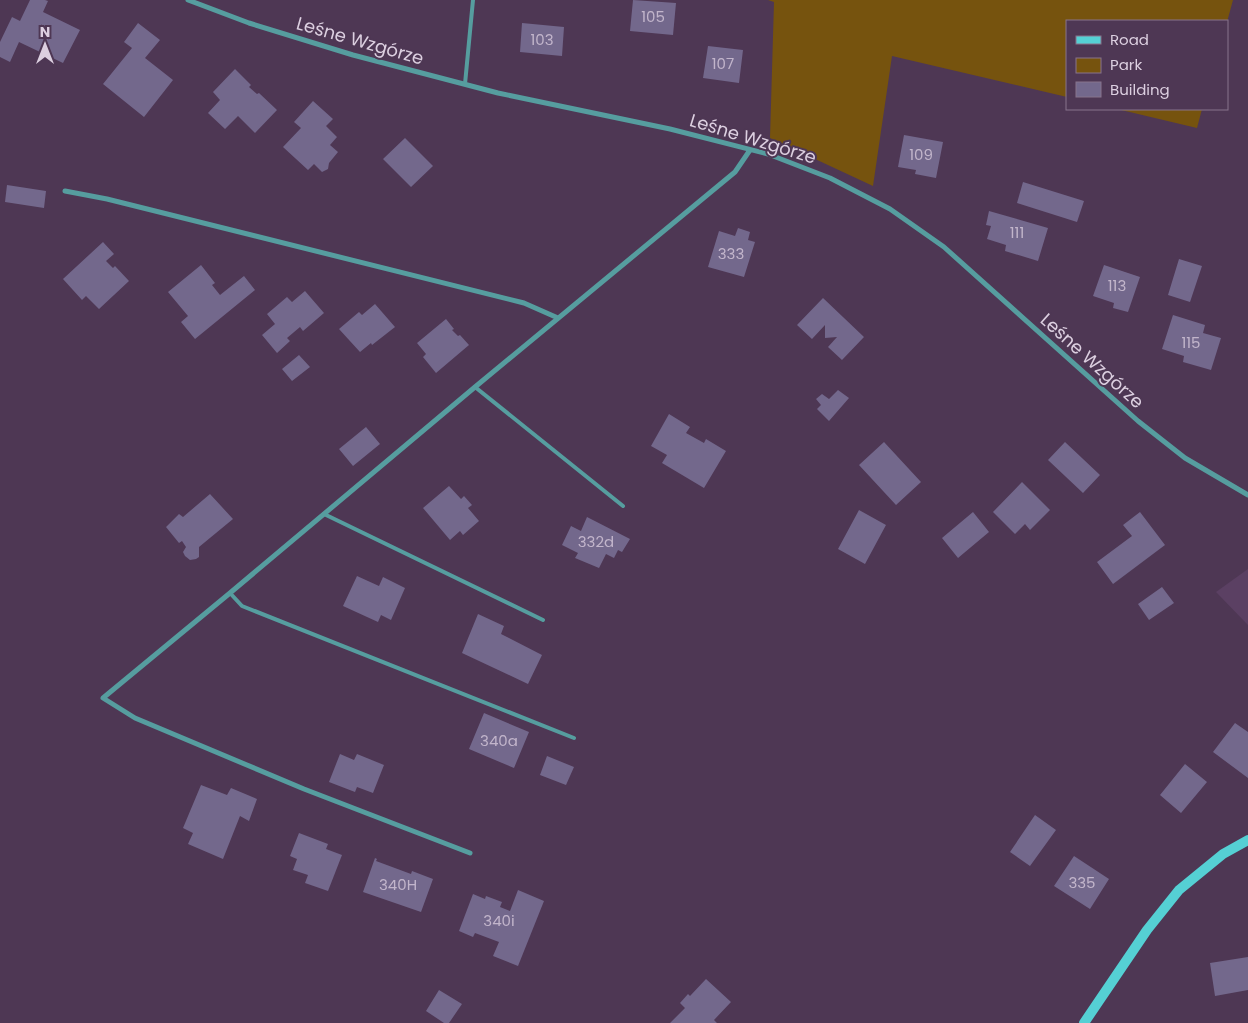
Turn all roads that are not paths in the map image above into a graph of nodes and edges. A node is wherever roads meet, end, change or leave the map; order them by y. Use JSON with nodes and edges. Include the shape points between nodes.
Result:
{"nodes":[{"id":1,"x":188,"y":0,"type":"edge"},
{"id":2,"x":474,"y":0,"type":"edge"},
{"id":3,"x":465,"y":84,"type":"junction"},
{"id":4,"x":750,"y":150,"type":"junction"},
{"id":5,"x":65,"y":191,"type":"dead end"},
{"id":6,"x":558,"y":318,"type":"junction"},
{"id":7,"x":474,"y":387,"type":"junction"},
{"id":8,"x":1248,"y":495,"type":"edge"},
{"id":9,"x":623,"y":506,"type":"dead end"},
{"id":10,"x":324,"y":514,"type":"junction"},
{"id":11,"x":230,"y":593,"type":"junction"},
{"id":12,"x":543,"y":620,"type":"dead end"},
{"id":13,"x":574,"y":738,"type":"dead end"},
{"id":14,"x":1248,"y":840,"type":"edge"},
{"id":15,"x":470,"y":853,"type":"dead end"},
{"id":16,"x":1084,"y":1023,"type":"edge"}],
"edges":[{"from":1,"to":3,"type":"street","name":"Leśne Wzgórze","via":[[249,24]]},
{"from":2,"to":3,"type":"lane"},
{"from":3,"to":4,"type":"street","name":"Leśne Wzgórze","via":[[670,128]]},
{"from":4,"to":6,"type":"street","via":[[735,172]]},
{"from":4,"to":8,"type":"street","name":"Leśne Wzgórze","via":[[830,178],[890,209],[944,247],[1138,421],[1185,458]]},
{"from":5,"to":6,"type":"street","via":[[524,303]]},
{"from":6,"to":7,"type":"street"},
{"from":7,"to":9,"type":"lane"},
{"from":7,"to":10,"type":"street"},
{"from":10,"to":11,"type":"street"},
{"from":10,"to":12,"type":"lane"},
{"from":11,"to":13,"type":"lane","via":[[242,606]]},
{"from":11,"to":15,"type":"street","via":[[104,698],[135,718],[304,789]]},
{"from":14,"to":16,"type":"street","via":[[1223,854],[1179,890],[1147,930]]}]}
